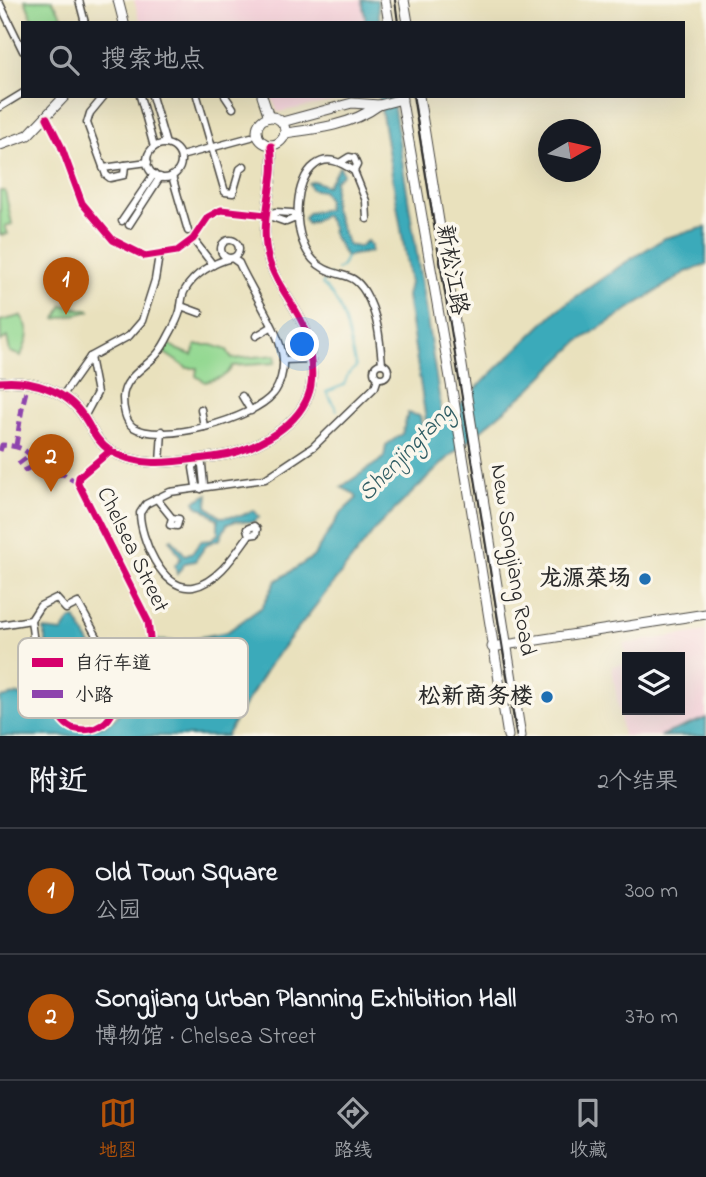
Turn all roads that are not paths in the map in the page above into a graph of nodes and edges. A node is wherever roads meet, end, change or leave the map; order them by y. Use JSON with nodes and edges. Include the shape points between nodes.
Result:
{"nodes":[{"id":1,"x":79,"y":0,"type":"edge"},
{"id":2,"x":118,"y":0,"type":"edge"},
{"id":3,"x":385,"y":0,"type":"edge"},
{"id":4,"x":404,"y":0,"type":"edge"},
{"id":5,"x":0,"y":2,"type":"edge"},
{"id":6,"x":84,"y":21,"type":"edge"},
{"id":7,"x":123,"y":21,"type":"edge"},
{"id":8,"x":388,"y":21,"type":"edge"},
{"id":9,"x":408,"y":21,"type":"edge"},
{"id":10,"x":21,"y":47,"type":"edge"},
{"id":11,"x":21,"y":94,"type":"edge"},
{"id":12,"x":63,"y":98,"type":"edge"},
{"id":13,"x":102,"y":98,"type":"edge"},
{"id":14,"x":141,"y":98,"type":"edge"},
{"id":15,"x":153,"y":98,"type":"edge"},
{"id":16,"x":198,"y":98,"type":"edge"},
{"id":17,"x":226,"y":98,"type":"edge"},
{"id":18,"x":263,"y":98,"type":"edge"},
{"id":19,"x":402,"y":98,"type":"edge"},
{"id":20,"x":419,"y":98,"type":"edge"},
{"id":21,"x":379,"y":105,"type":"junction"},
{"id":22,"x":0,"y":107,"type":"edge"},
{"id":23,"x":233,"y":108,"type":"dead end"},
{"id":24,"x":269,"y":117,"type":"junction"},
{"id":25,"x":47,"y":118,"type":"junction"},
{"id":26,"x":282,"y":122,"type":"junction"},
{"id":27,"x":285,"y":133,"type":"junction"},
{"id":28,"x":251,"y":137,"type":"dead end"},
{"id":29,"x":166,"y":144,"type":"junction"},
{"id":30,"x":0,"y":145,"type":"edge"},
{"id":31,"x":271,"y":146,"type":"junction"},
{"id":32,"x":154,"y":147,"type":"junction"},
{"id":33,"x":211,"y":148,"type":"junction"},
{"id":34,"x":181,"y":156,"type":"junction"},
{"id":35,"x":148,"y":162,"type":"junction"},
{"id":36,"x":244,"y":166,"type":"dead end"},
{"id":37,"x":157,"y":176,"type":"junction"},
{"id":38,"x":172,"y":176,"type":"junction"},
{"id":39,"x":266,"y":215,"type":"junction"},
{"id":40,"x":298,"y":217,"type":"junction"},
{"id":41,"x":367,"y":219,"type":"dead end"},
{"id":42,"x":122,"y":221,"type":"dead end"},
{"id":43,"x":129,"y":225,"type":"dead end"},
{"id":44,"x":188,"y":231,"type":"dead end"},
{"id":45,"x":193,"y":239,"type":"junction"},
{"id":46,"x":159,"y":255,"type":"junction"},
{"id":47,"x":213,"y":265,"type":"junction"},
{"id":48,"x":181,"y":306,"type":"junction"},
{"id":49,"x":200,"y":313,"type":"dead end"},
{"id":50,"x":271,"y":327,"type":"junction"},
{"id":51,"x":256,"y":336,"type":"dead end"},
{"id":52,"x":90,"y":357,"type":"junction"},
{"id":53,"x":311,"y":359,"type":"junction"},
{"id":54,"x":283,"y":360,"type":"junction"},
{"id":55,"x":0,"y":382,"type":"edge"},
{"id":56,"x":63,"y":395,"type":"junction"},
{"id":57,"x":242,"y":396,"type":"dead end"},
{"id":58,"x":201,"y":409,"type":"dead end"},
{"id":59,"x":251,"y":411,"type":"junction"},
{"id":60,"x":85,"y":417,"type":"junction"},
{"id":61,"x":204,"y":427,"type":"junction"},
{"id":62,"x":162,"y":431,"type":"junction"},
{"id":63,"x":462,"y":450,"type":"joint"},
{"id":64,"x":110,"y":451,"type":"junction"},
{"id":65,"x":196,"y":459,"type":"junction"},
{"id":66,"x":160,"y":463,"type":"junction"},
{"id":67,"x":201,"y":489,"type":"junction"},
{"id":68,"x":156,"y":498,"type":"junction"},
{"id":69,"x":172,"y":518,"type":"dead end"},
{"id":70,"x":249,"y":535,"type":"dead end"},
{"id":71,"x":706,"y":614,"type":"edge"},
{"id":72,"x":31,"y":620,"type":"junction"},
{"id":73,"x":0,"y":625,"type":"edge"},
{"id":74,"x":33,"y":638,"type":"edge"},
{"id":75,"x":99,"y":638,"type":"edge"},
{"id":76,"x":151,"y":638,"type":"edge"},
{"id":77,"x":506,"y":645,"type":"junction"},
{"id":78,"x":492,"y":647,"type":"junction"},
{"id":79,"x":61,"y":718,"type":"edge"},
{"id":80,"x":111,"y":718,"type":"edge"},
{"id":81,"x":508,"y":736,"type":"edge"},
{"id":82,"x":521,"y":736,"type":"edge"}],
"edges":[{"from":1,"to":6,"type":"street"},
{"from":2,"to":7,"type":"main road"},
{"from":3,"to":8,"type":"main road"},
{"from":4,"to":9,"type":"main road"},
{"from":5,"to":10,"type":"street"},
{"from":11,"to":22,"type":"street"},
{"from":12,"to":25,"type":"main road"},
{"from":13,"to":35,"type":"street","via":[[87,123],[103,168]]},
{"from":14,"to":32,"type":"street"},
{"from":15,"to":29,"type":"street"},
{"from":16,"to":33,"type":"street"},
{"from":17,"to":23,"type":"street"},
{"from":18,"to":24,"type":"main road"},
{"from":19,"to":21,"type":"main road"},
{"from":19,"to":63,"type":"main road","name":"新松江路"},
{"from":20,"to":77,"type":"main road","name":"New Songjiang Road"},
{"from":21,"to":26,"type":"main road","via":[[352,103]]},
{"from":21,"to":27,"type":"main road","via":[[368,114],[327,128]]},
{"from":24,"to":26,"type":"main road"},
{"from":24,"to":31,"type":"main road","via":[[258,124],[257,135],[260,142]]},
{"from":25,"to":30,"type":"main road","via":[[28,135]]},
{"from":25,"to":46,"type":"street","via":[[82,203],[113,240],[145,256]]},
{"from":26,"to":27,"type":"main road"},
{"from":27,"to":31,"type":"main road","via":[[281,142]]},
{"from":28,"to":33,"type":"street"},
{"from":29,"to":32,"type":"street"},
{"from":29,"to":34,"type":"street"},
{"from":31,"to":39,"type":"main road"},
{"from":32,"to":35,"type":"street"},
{"from":33,"to":34,"type":"street"},
{"from":33,"to":36,"type":"street","via":[[225,192],[233,193]]},
{"from":34,"to":38,"type":"street","via":[[180,167]]},
{"from":35,"to":37,"type":"street"},
{"from":37,"to":38,"type":"street"},
{"from":37,"to":42,"type":"street"},
{"from":37,"to":43,"type":"street"},
{"from":38,"to":44,"type":"street"},
{"from":39,"to":40,"type":"street","via":[[286,222]]},
{"from":39,"to":45,"type":"street","via":[[221,210],[208,217]]},
{"from":39,"to":53,"type":"main road","via":[[268,258],[308,334]]},
{"from":40,"to":41,"type":"street","via":[[304,178],[315,165],[327,159],[341,162],[354,158]]},
{"from":40,"to":67,"type":"street","via":[[304,246],[315,260],[325,269],[353,276],[376,315],[382,364],[374,368],[375,387],[313,447],[264,479]]},
{"from":45,"to":46,"type":"street","via":[[177,251]]},
{"from":45,"to":47,"type":"street"},
{"from":46,"to":52,"type":"street","via":[[142,321],[129,336]]},
{"from":47,"to":48,"type":"street","via":[[184,291]]},
{"from":47,"to":50,"type":"street","via":[[232,258],[239,263]]},
{"from":48,"to":49,"type":"street"},
{"from":48,"to":62,"type":"street","via":[[157,355],[134,373],[123,395],[125,416],[133,427]]},
{"from":50,"to":51,"type":"street"},
{"from":50,"to":54,"type":"street"},
{"from":52,"to":56,"type":"street"},
{"from":52,"to":60,"type":"street","via":[[97,393]]},
{"from":53,"to":54,"type":"street"},
{"from":53,"to":65,"type":"main road","via":[[308,395],[291,421],[261,442],[224,456]]},
{"from":54,"to":59,"type":"street","via":[[274,393]]},
{"from":55,"to":56,"type":"main road","via":[[38,385]]},
{"from":56,"to":60,"type":"main road"},
{"from":57,"to":59,"type":"street"},
{"from":58,"to":61,"type":"street"},
{"from":59,"to":61,"type":"street"},
{"from":60,"to":64,"type":"main road","via":[[96,439]]},
{"from":61,"to":62,"type":"street"},
{"from":62,"to":66,"type":"street"},
{"from":63,"to":78,"type":"main road","name":"New Songjiang Road"},
{"from":64,"to":66,"type":"main road","via":[[136,461]]},
{"from":64,"to":76,"type":"street","name":"Chelsea Street","via":[[79,477],[78,483],[148,621]]},
{"from":65,"to":66,"type":"main road"},
{"from":65,"to":67,"type":"street","via":[[193,468],[196,486]]},
{"from":67,"to":68,"type":"street"},
{"from":68,"to":69,"type":"street"},
{"from":68,"to":70,"type":"street","via":[[140,513],[143,538],[150,556],[180,584],[194,587],[212,577]]},
{"from":71,"to":77,"type":"main road"},
{"from":72,"to":73,"type":"street"},
{"from":72,"to":74,"type":"street"},
{"from":72,"to":75,"type":"street","via":[[40,606],[56,598],[66,609],[78,603]]},
{"from":77,"to":78,"type":"main road"},
{"from":77,"to":82,"type":"main road","name":"New Songjiang Road"},
{"from":78,"to":81,"type":"main road","name":"New Songjiang Road"},
{"from":79,"to":80,"type":"street","via":[[73,729],[86,731],[101,729]]}]}
